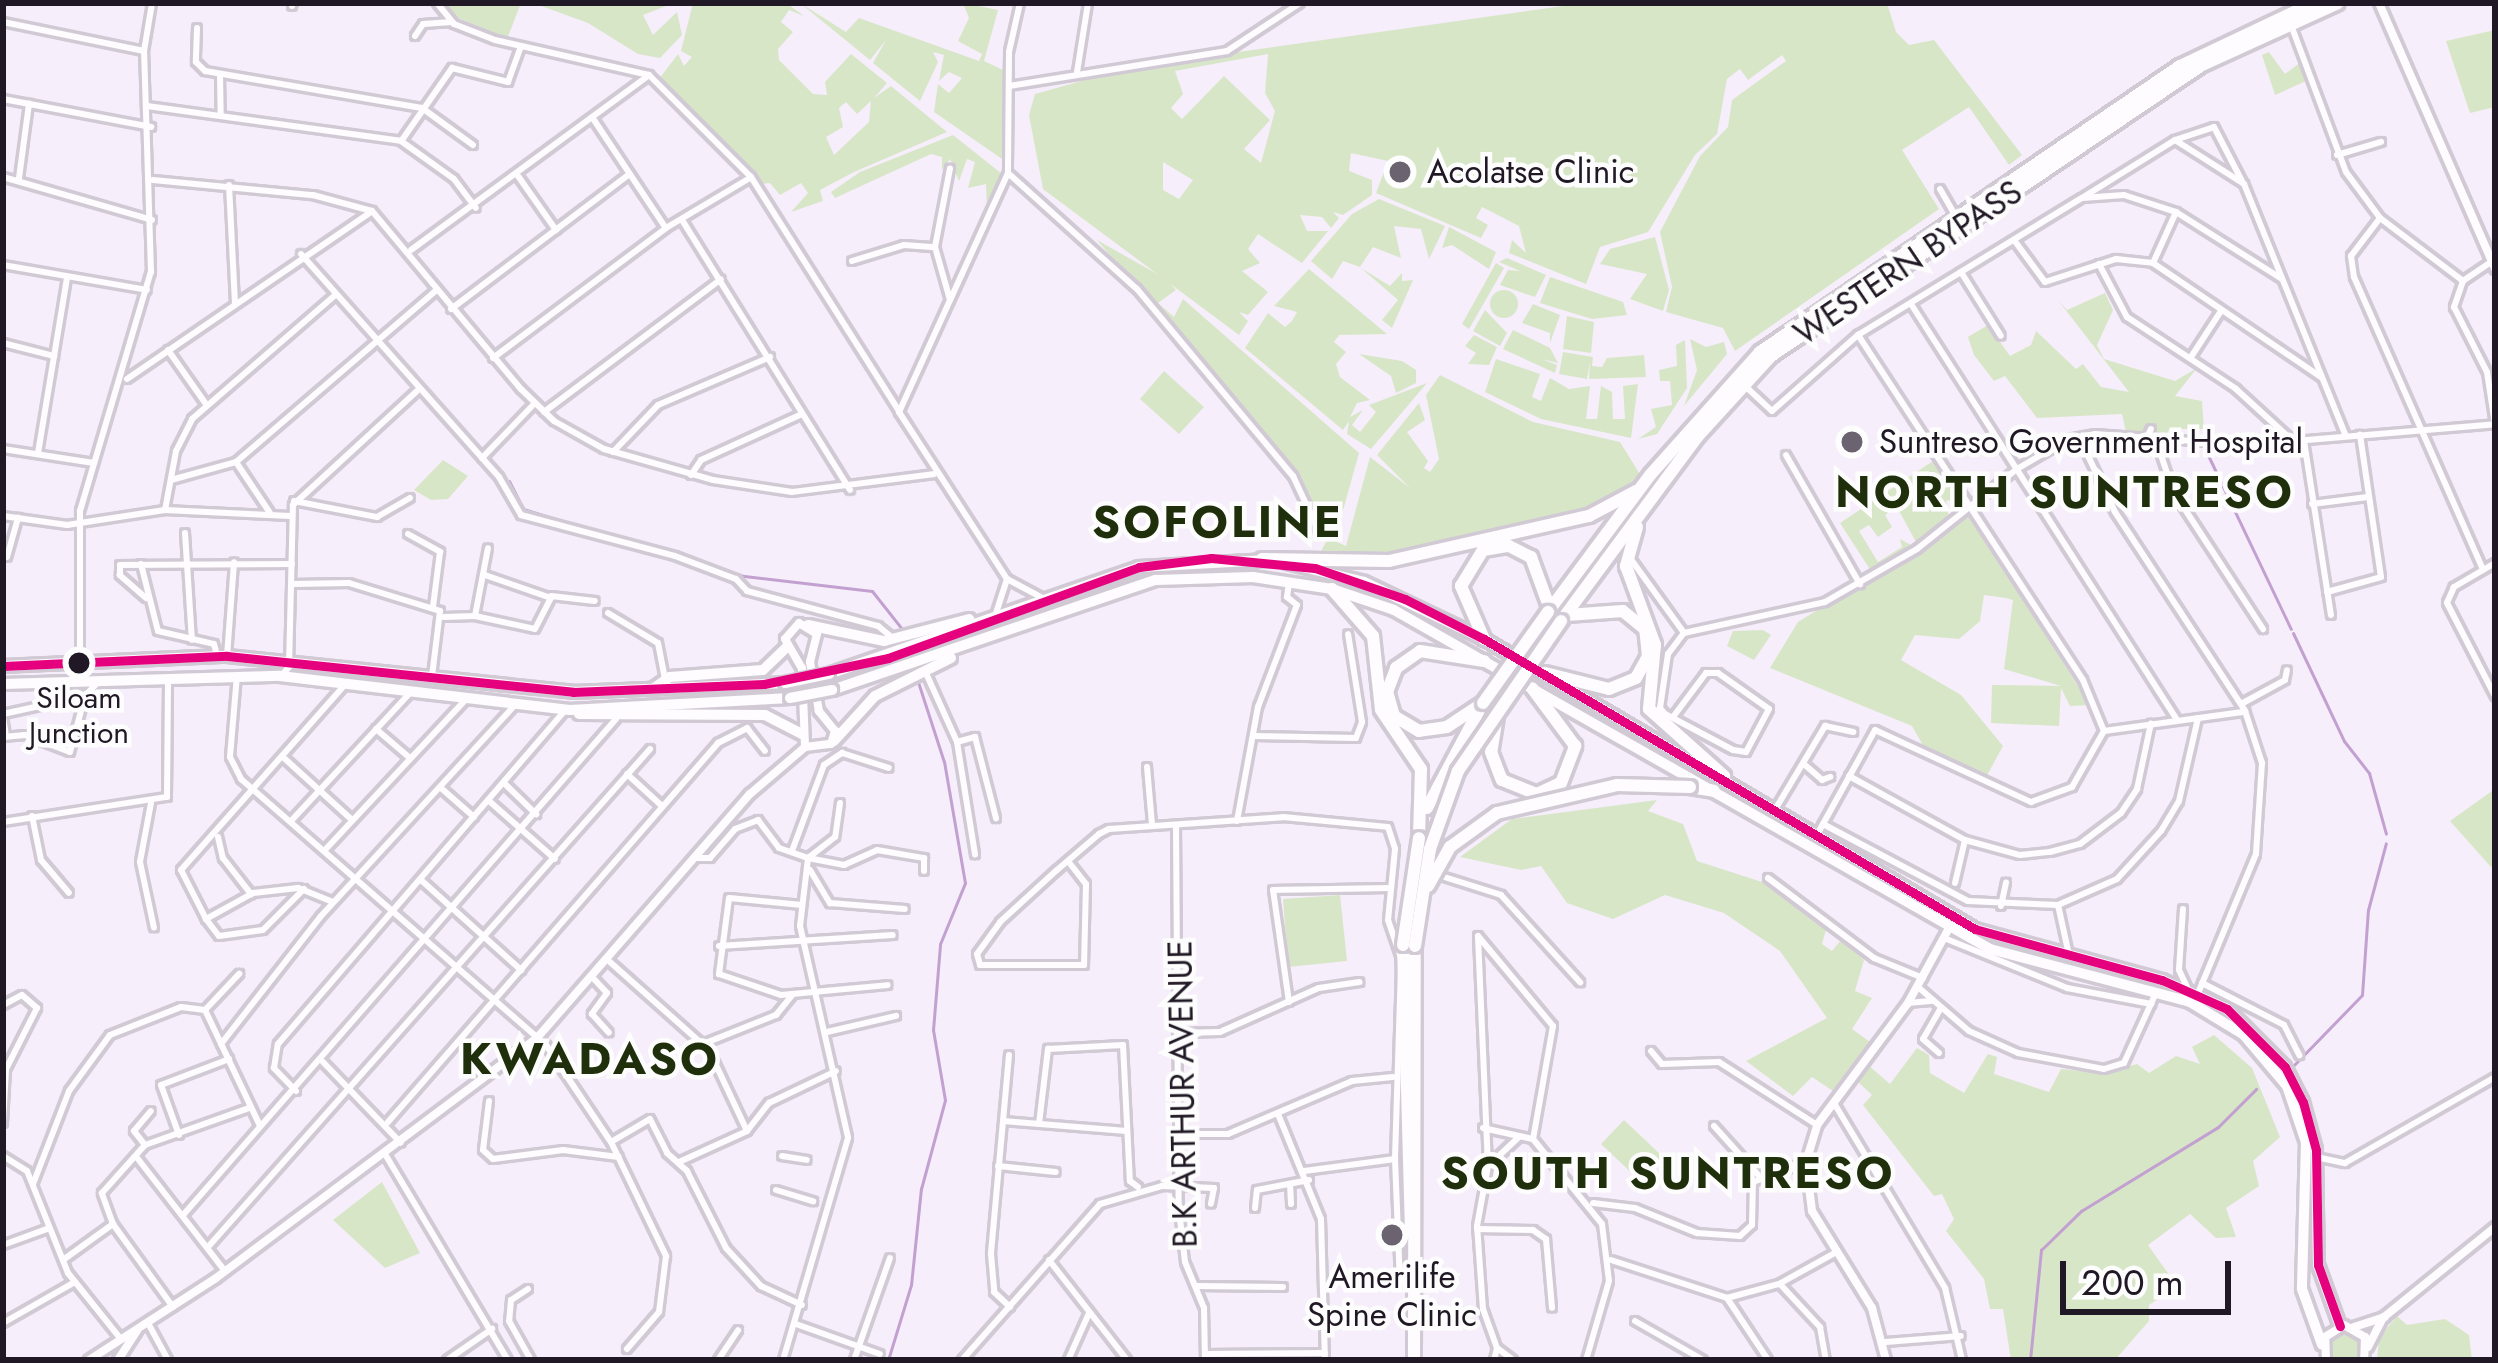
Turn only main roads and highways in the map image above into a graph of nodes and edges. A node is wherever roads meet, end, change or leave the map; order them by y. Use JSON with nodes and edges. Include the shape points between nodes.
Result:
{"nodes":[{"id":1,"x":2313,"y":3,"type":"edge"},
{"id":2,"x":2338,"y":3,"type":"edge"},
{"id":3,"x":2286,"y":14,"type":"edge"},
{"id":4,"x":2193,"y":65,"type":"junction"},
{"id":5,"x":1739,"y":380,"type":"junction"},
{"id":6,"x":1642,"y":488,"type":"junction"},
{"id":7,"x":1646,"y":504,"type":"junction"},
{"id":8,"x":1262,"y":559,"type":"junction"},
{"id":9,"x":1332,"y":589,"type":"junction"},
{"id":10,"x":1549,"y":611,"type":"junction"},
{"id":11,"x":990,"y":615,"type":"junction"},
{"id":12,"x":1563,"y":618,"type":"junction"},
{"id":13,"x":808,"y":625,"type":"road end"},
{"id":14,"x":996,"y":633,"type":"junction"},
{"id":15,"x":1484,"y":639,"type":"junction"},
{"id":16,"x":787,"y":647,"type":"road end"},
{"id":17,"x":1484,"y":661,"type":"junction"},
{"id":18,"x":3,"y":666,"type":"edge"},
{"id":19,"x":1545,"y":673,"type":"junction"},
{"id":20,"x":3,"y":684,"type":"edge"},
{"id":21,"x":1532,"y":688,"type":"junction"},
{"id":22,"x":653,"y":689,"type":"junction"},
{"id":23,"x":1483,"y":704,"type":"junction"},
{"id":24,"x":1498,"y":709,"type":"junction"},
{"id":25,"x":568,"y":710,"type":"junction"},
{"id":26,"x":802,"y":735,"type":"road end"},
{"id":27,"x":833,"y":741,"type":"road end"},
{"id":28,"x":1724,"y":776,"type":"junction"},
{"id":29,"x":1714,"y":791,"type":"junction"},
{"id":30,"x":1419,"y":838,"type":"junction"},
{"id":31,"x":1420,"y":903,"type":"junction"},
{"id":32,"x":1406,"y":953,"type":"junction"},
{"id":33,"x":1414,"y":1246,"type":"junction"},
{"id":34,"x":2347,"y":1326,"type":"road end"},
{"id":35,"x":2322,"y":1354,"type":"edge"},
{"id":36,"x":1414,"y":1360,"type":"edge"}],
"edges":[{"from":1,"to":3,"type":"highway","name":"WESTERN BYPASS"},
{"from":2,"to":3,"type":"highway","name":"WESTERN BYPASS"},
{"from":3,"to":4,"type":"highway","name":"WESTERN BYPASS"},
{"from":4,"to":5,"type":"highway","name":"WESTERN BYPASS"},
{"from":4,"to":5,"type":"highway","name":"WESTERN BYPASS","via":[[1956,218]]},
{"from":5,"to":6,"type":"highway","name":"WESTERN BYPASS"},
{"from":5,"to":7,"type":"highway","name":"WESTERN BYPASS"},
{"from":6,"to":8,"type":"highway","via":[[1588,516],[1389,561]]},
{"from":6,"to":10,"type":"highway","name":"WESTERN BYPASS"},
{"from":7,"to":12,"type":"highway","name":"WESTERN BYPASS"},
{"from":7,"to":28,"type":"highway","via":[[1627,557],[1630,587],[1655,645],[1649,709]]},
{"from":8,"to":11,"type":"main road","via":[[1171,561]]},
{"from":8,"to":15,"type":"main road","via":[[1364,582]]},
{"from":9,"to":14,"type":"main road","via":[[1156,580]]},
{"from":9,"to":17,"type":"main road","via":[[1394,610]]},
{"from":9,"to":30,"type":"highway","via":[[1373,636],[1381,710],[1421,769]]},
{"from":10,"to":15,"type":"highway","via":[[1531,557],[1509,547],[1483,550],[1461,586]]},
{"from":10,"to":23,"type":"highway","name":"WESTERN BYPASS","bridge":true},
{"from":11,"to":13,"type":"main road","via":[[895,640],[846,638]]},
{"from":11,"to":22,"type":"main road","bridge":true,"via":[[829,674]]},
{"from":12,"to":19,"type":"highway","via":[[1623,610],[1645,629],[1648,656],[1636,678],[1609,689]]},
{"from":12,"to":24,"type":"highway","name":"WESTERN BYPASS","bridge":true},
{"from":14,"to":25,"type":"main road","bridge":true,"via":[[790,698]]},
{"from":14,"to":27,"type":"main road","via":[[875,696]]},
{"from":15,"to":19,"type":"main road"},
{"from":16,"to":22,"type":"main road","via":[[763,670],[665,679]]},
{"from":17,"to":21,"type":"main road"},
{"from":17,"to":23,"type":"highway","via":[[1420,651],[1396,668],[1387,692],[1401,723],[1429,732]]},
{"from":18,"to":22,"type":"main road","via":[[222,656],[556,692]]},
{"from":19,"to":28,"type":"main road"},
{"from":20,"to":25,"type":"main road","via":[[280,676]]},
{"from":21,"to":24,"type":"highway","via":[[1575,746],[1562,784],[1538,794],[1502,780],[1491,752]]},
{"from":21,"to":29,"type":"main road"},
{"from":23,"to":30,"type":"highway","name":"WESTERN BYPASS","via":[[1450,753]]},
{"from":24,"to":31,"type":"highway","name":"WESTERN BYPASS","bridge":true,"via":[[1442,812]]},
{"from":25,"to":26,"type":"main road","via":[[616,719],[765,715]]},
{"from":28,"to":34,"type":"main road","via":[[1975,929],[2196,988],[2241,1021],[2285,1067],[2303,1102],[2316,1157],[2318,1265]]},
{"from":29,"to":31,"type":"highway","bridge":true,"via":[[1617,785],[1497,813],[1450,847]]},
{"from":29,"to":35,"type":"main road","via":[[1947,933],[2244,1035],[2287,1086],[2307,1159],[2302,1288]]},
{"from":30,"to":32,"type":"highway","bridge":true},
{"from":31,"to":32,"type":"highway","bridge":true},
{"from":32,"to":33,"type":"highway"},
{"from":32,"to":33,"type":"highway","via":[[1406,1212]]},
{"from":33,"to":36,"type":"highway"}]}
